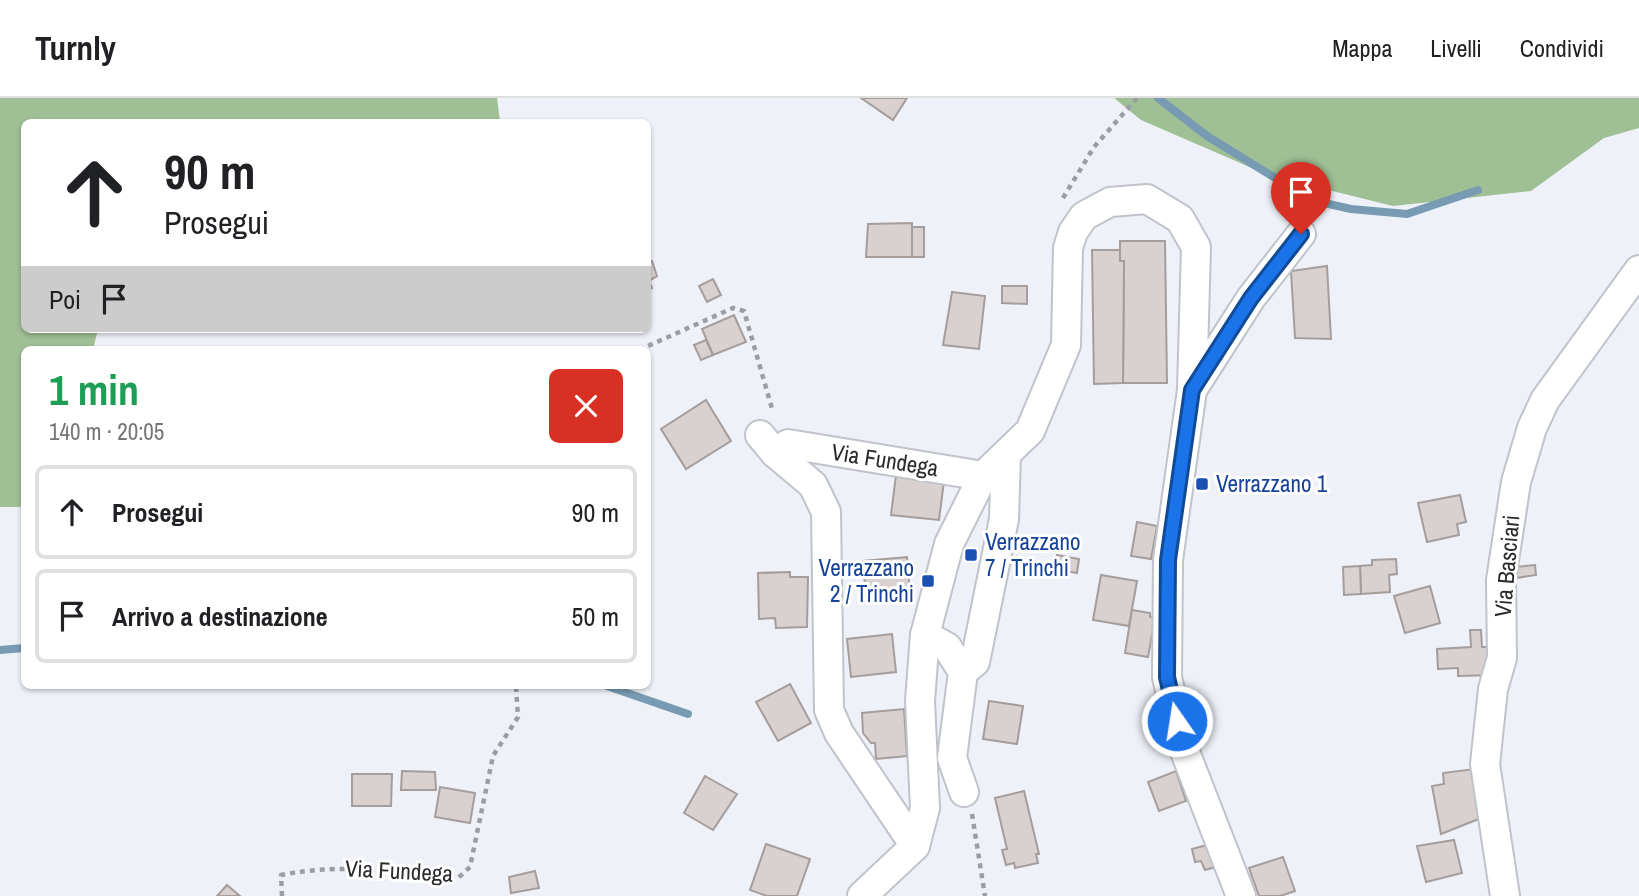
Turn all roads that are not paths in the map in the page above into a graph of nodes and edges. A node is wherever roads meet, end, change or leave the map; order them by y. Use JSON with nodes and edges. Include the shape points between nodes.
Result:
{"nodes":[{"id":1,"x":1301,"y":234,"type":"dead end"},
{"id":2,"x":1639,"y":270,"type":"edge"},
{"id":3,"x":1192,"y":390,"type":"junction"},
{"id":4,"x":1006,"y":454,"type":"junction"},
{"id":5,"x":983,"y":476,"type":"junction"},
{"id":6,"x":925,"y":635,"type":"junction"},
{"id":7,"x":963,"y":672,"type":"junction"},
{"id":8,"x":964,"y":792,"type":"road end"},
{"id":9,"x":915,"y":846,"type":"junction"},
{"id":10,"x":862,"y":896,"type":"edge"},
{"id":11,"x":1241,"y":896,"type":"edge"},
{"id":12,"x":1505,"y":896,"type":"edge"}],
"edges":[{"from":1,"to":3,"type":"street","via":[[1251,298]]},
{"from":2,"to":12,"type":"street","name":"Via Basciari","via":[[1545,400],[1516,482],[1501,580],[1502,658],[1493,690],[1485,764]]},
{"from":3,"to":4,"type":"street","via":[[1196,247],[1189,232],[1165,208],[1147,199],[1110,202],[1084,216],[1073,232],[1068,248],[1066,345],[1030,431]]},
{"from":3,"to":11,"type":"street","via":[[1168,560],[1167,677],[1182,744]]},
{"from":4,"to":5,"type":"street"},
{"from":4,"to":7,"type":"street","via":[[1004,519],[975,662]]},
{"from":5,"to":6,"type":"street","via":[[949,544]]},
{"from":5,"to":9,"type":"street","name":"Via Fundega","via":[[774,444],[813,485],[826,512],[829,710],[839,733]]},
{"from":6,"to":7,"type":"street","via":[[947,647]]},
{"from":6,"to":9,"type":"street","via":[[920,701],[925,808]]},
{"from":7,"to":8,"type":"street","via":[[952,758]]},
{"from":9,"to":10,"type":"street"}]}
